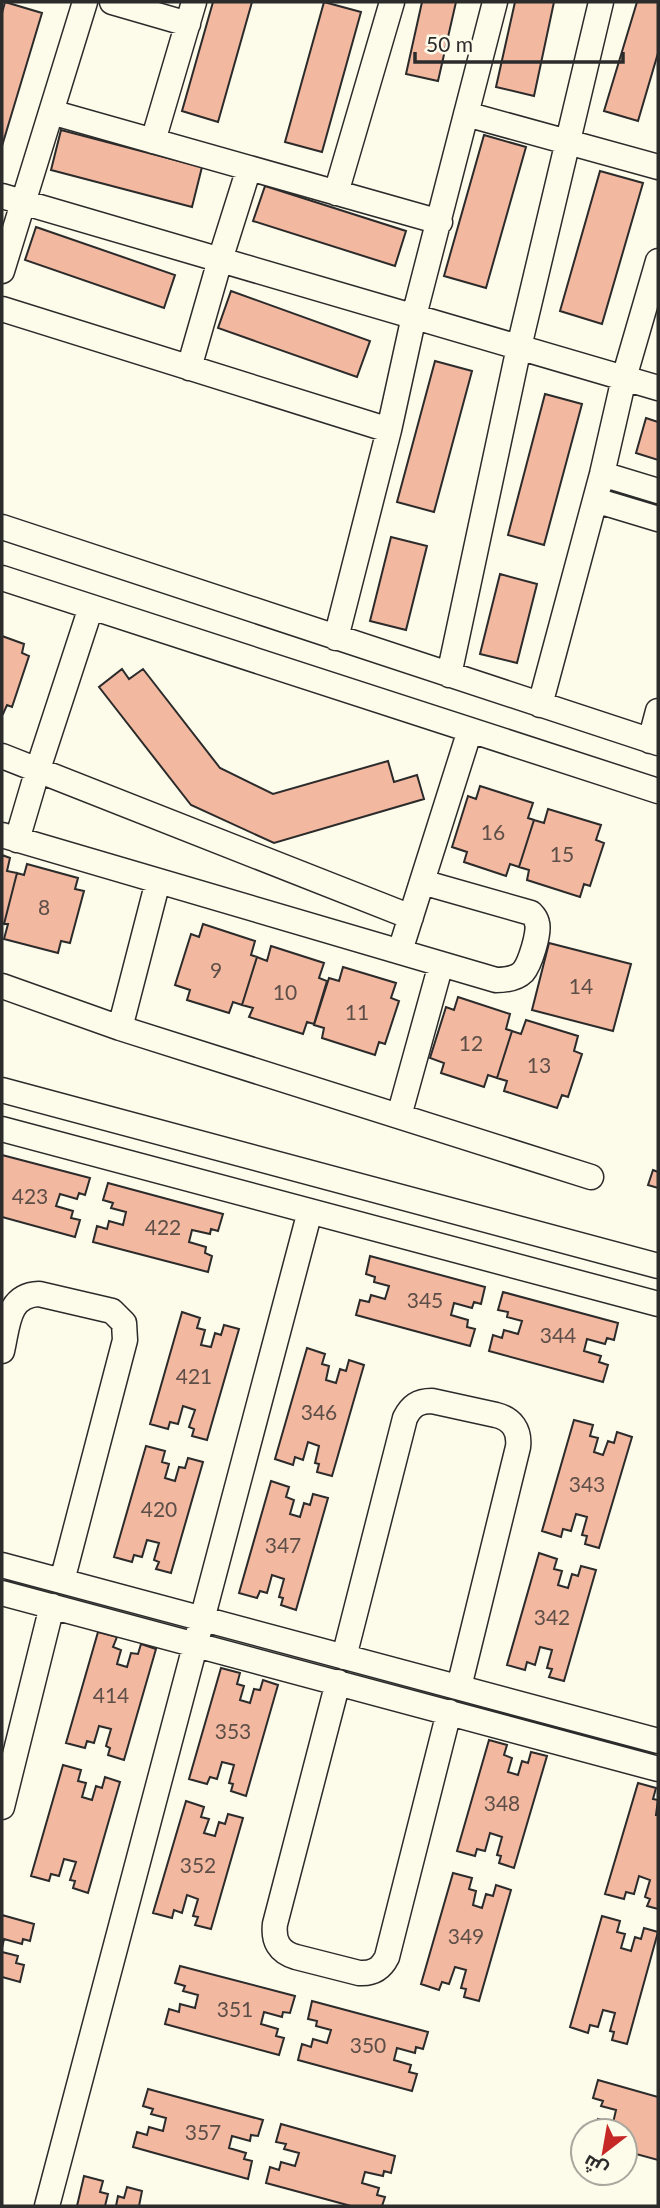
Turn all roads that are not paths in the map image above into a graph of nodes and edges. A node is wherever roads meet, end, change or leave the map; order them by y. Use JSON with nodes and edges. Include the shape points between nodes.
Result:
{"nodes":[{"id":1,"x":85,"y":2,"type":"edge"},
{"id":2,"x":112,"y":2,"type":"edge"},
{"id":3,"x":392,"y":2,"type":"edge"},
{"id":4,"x":495,"y":2,"type":"edge"},
{"id":5,"x":601,"y":2,"type":"edge"},
{"id":6,"x":191,"y":13,"type":"edge"},
{"id":7,"x":51,"y":112,"type":"junction"},
{"id":8,"x":466,"y":114,"type":"junction"},
{"id":9,"x":153,"y":141,"type":"junction"},
{"id":10,"x":568,"y":142,"type":"junction"},
{"id":11,"x":658,"y":167,"type":"edge"},
{"id":12,"x":249,"y":168,"type":"junction"},
{"id":13,"x":336,"y":193,"type":"junction"},
{"id":14,"x":12,"y":199,"type":"edge"},
{"id":15,"x":440,"y":222,"type":"junction"},
{"id":16,"x":220,"y":260,"type":"junction"},
{"id":17,"x":658,"y":266,"type":"edge"},
{"id":18,"x":2,"y":271,"type":"edge"},
{"id":19,"x":2,"y":309,"type":"edge"},
{"id":20,"x":414,"y":316,"type":"junction"},
{"id":21,"x":519,"y":347,"type":"junction"},
{"id":22,"x":189,"y":368,"type":"junction"},
{"id":23,"x":624,"y":378,"type":"junction"},
{"id":24,"x":658,"y":388,"type":"edge"},
{"id":25,"x":389,"y":430,"type":"junction"},
{"id":26,"x":602,"y":474,"type":"junction"},
{"id":27,"x":658,"y":491,"type":"edge"},
{"id":28,"x":595,"y":500,"type":"junction"},
{"id":29,"x":658,"y":519,"type":"edge"},
{"id":30,"x":2,"y":527,"type":"edge"},
{"id":31,"x":2,"y":578,"type":"edge"},
{"id":32,"x":91,"y":607,"type":"junction"},
{"id":33,"x":336,"y":638,"type":"junction"},
{"id":34,"x":449,"y":675,"type":"junction"},
{"id":35,"x":540,"y":705,"type":"junction"},
{"id":36,"x":658,"y":711,"type":"edge"},
{"id":37,"x":471,"y":730,"type":"junction"},
{"id":38,"x":654,"y":742,"type":"edge"},
{"id":39,"x":2,"y":756,"type":"edge"},
{"id":40,"x":38,"y":769,"type":"junction"},
{"id":41,"x":658,"y":792,"type":"edge"},
{"id":42,"x":10,"y":837,"type":"edge"},
{"id":43,"x":158,"y":881,"type":"junction"},
{"id":44,"x":422,"y":882,"type":"junction"},
{"id":45,"x":411,"y":917,"type":"junction"},
{"id":46,"x":400,"y":951,"type":"junction"},
{"id":47,"x":441,"y":964,"type":"junction"},
{"id":48,"x":2,"y":986,"type":"edge"},
{"id":49,"x":120,"y":1028,"type":"junction"},
{"id":50,"x":2,"y":1090,"type":"edge"},
{"id":51,"x":399,"y":1116,"type":"junction"},
{"id":52,"x":2,"y":1129,"type":"edge"},
{"id":53,"x":591,"y":1177,"type":"dead end"},
{"id":54,"x":310,"y":1211,"type":"junction"},
{"id":55,"x":658,"y":1266,"type":"edge"},
{"id":56,"x":658,"y":1304,"type":"edge"},
{"id":57,"x":2,"y":1351,"type":"edge"},
{"id":58,"x":2,"y":1565,"type":"edge"},
{"id":59,"x":62,"y":1581,"type":"junction"},
{"id":60,"x":2,"y":1593,"type":"edge"},
{"id":61,"x":52,"y":1606,"type":"junction"},
{"id":62,"x":202,"y":1619,"type":"junction"},
{"id":63,"x":196,"y":1644,"type":"junction"},
{"id":64,"x":344,"y":1657,"type":"junction"},
{"id":65,"x":338,"y":1682,"type":"junction"},
{"id":66,"x":460,"y":1687,"type":"junction"},
{"id":67,"x":449,"y":1712,"type":"junction"},
{"id":68,"x":658,"y":1741,"type":"edge"},
{"id":69,"x":658,"y":1769,"type":"edge"},
{"id":70,"x":2,"y":1807,"type":"edge"},
{"id":71,"x":47,"y":2206,"type":"edge"}],
"edges":[{"from":1,"to":7,"type":"street"},
{"from":2,"to":6,"type":"street"},
{"from":3,"to":13,"type":"street"},
{"from":4,"to":8,"type":"street"},
{"from":5,"to":10,"type":"street"},
{"from":6,"to":9,"type":"street"},
{"from":7,"to":9,"type":"street"},
{"from":7,"to":14,"type":"street"},
{"from":8,"to":10,"type":"street"},
{"from":8,"to":15,"type":"street"},
{"from":9,"to":12,"type":"street"},
{"from":10,"to":11,"type":"street"},
{"from":10,"to":21,"type":"street"},
{"from":12,"to":13,"type":"street"},
{"from":12,"to":16,"type":"street"},
{"from":13,"to":15,"type":"street"},
{"from":14,"to":16,"type":"street"},
{"from":14,"to":18,"type":"street"},
{"from":15,"to":20,"type":"street"},
{"from":16,"to":20,"type":"street"},
{"from":16,"to":22,"type":"street"},
{"from":17,"to":23,"type":"street"},
{"from":19,"to":22,"type":"street"},
{"from":20,"to":21,"type":"street"},
{"from":20,"to":25,"type":"street"},
{"from":21,"to":23,"type":"street"},
{"from":21,"to":34,"type":"street"},
{"from":22,"to":25,"type":"street"},
{"from":23,"to":24,"type":"street"},
{"from":23,"to":26,"type":"street"},
{"from":25,"to":33,"type":"street"},
{"from":26,"to":27,"type":"street"},
{"from":26,"to":28,"type":"street"},
{"from":28,"to":29,"type":"street"},
{"from":28,"to":35,"type":"street"},
{"from":30,"to":33,"type":"street"},
{"from":31,"to":32,"type":"street"},
{"from":32,"to":37,"type":"street"},
{"from":32,"to":40,"type":"street"},
{"from":33,"to":34,"type":"street"},
{"from":34,"to":35,"type":"street"},
{"from":35,"to":38,"type":"street"},
{"from":36,"to":38,"type":"street"},
{"from":37,"to":41,"type":"street"},
{"from":37,"to":44,"type":"street"},
{"from":39,"to":40,"type":"street"},
{"from":40,"to":42,"type":"street"},
{"from":40,"to":45,"type":"street"},
{"from":42,"to":43,"type":"street"},
{"from":43,"to":46,"type":"street"},
{"from":43,"to":49,"type":"street"},
{"from":44,"to":45,"type":"street"},
{"from":44,"to":47,"type":"street","via":[[526,910],[537,923],[528,965],[514,978],[496,980]]},
{"from":45,"to":46,"type":"street"},
{"from":46,"to":47,"type":"street"},
{"from":47,"to":51,"type":"street"},
{"from":48,"to":49,"type":"street"},
{"from":49,"to":51,"type":"street"},
{"from":50,"to":55,"type":"street"},
{"from":51,"to":53,"type":"street"},
{"from":52,"to":54,"type":"street"},
{"from":54,"to":56,"type":"street"},
{"from":54,"to":62,"type":"street"},
{"from":57,"to":59,"type":"street","via":[[11,1311],[30,1294],[112,1311],[124,1323],[125,1340]]},
{"from":58,"to":59,"type":"street"},
{"from":59,"to":62,"type":"street"},
{"from":60,"to":61,"type":"street"},
{"from":61,"to":63,"type":"street"},
{"from":61,"to":70,"type":"street"},
{"from":62,"to":63,"type":"street"},
{"from":62,"to":64,"type":"street"},
{"from":63,"to":65,"type":"street"},
{"from":63,"to":71,"type":"street"},
{"from":64,"to":66,"type":"street"},
{"from":64,"to":66,"type":"street","via":[[408,1410],[432,1401],[504,1417],[519,1438]]},
{"from":65,"to":67,"type":"street"},
{"from":65,"to":67,"type":"street","via":[[275,1924],[280,1949],[296,1957],[368,1974],[383,1965]]},
{"from":66,"to":68,"type":"street"},
{"from":67,"to":69,"type":"street"}]}
